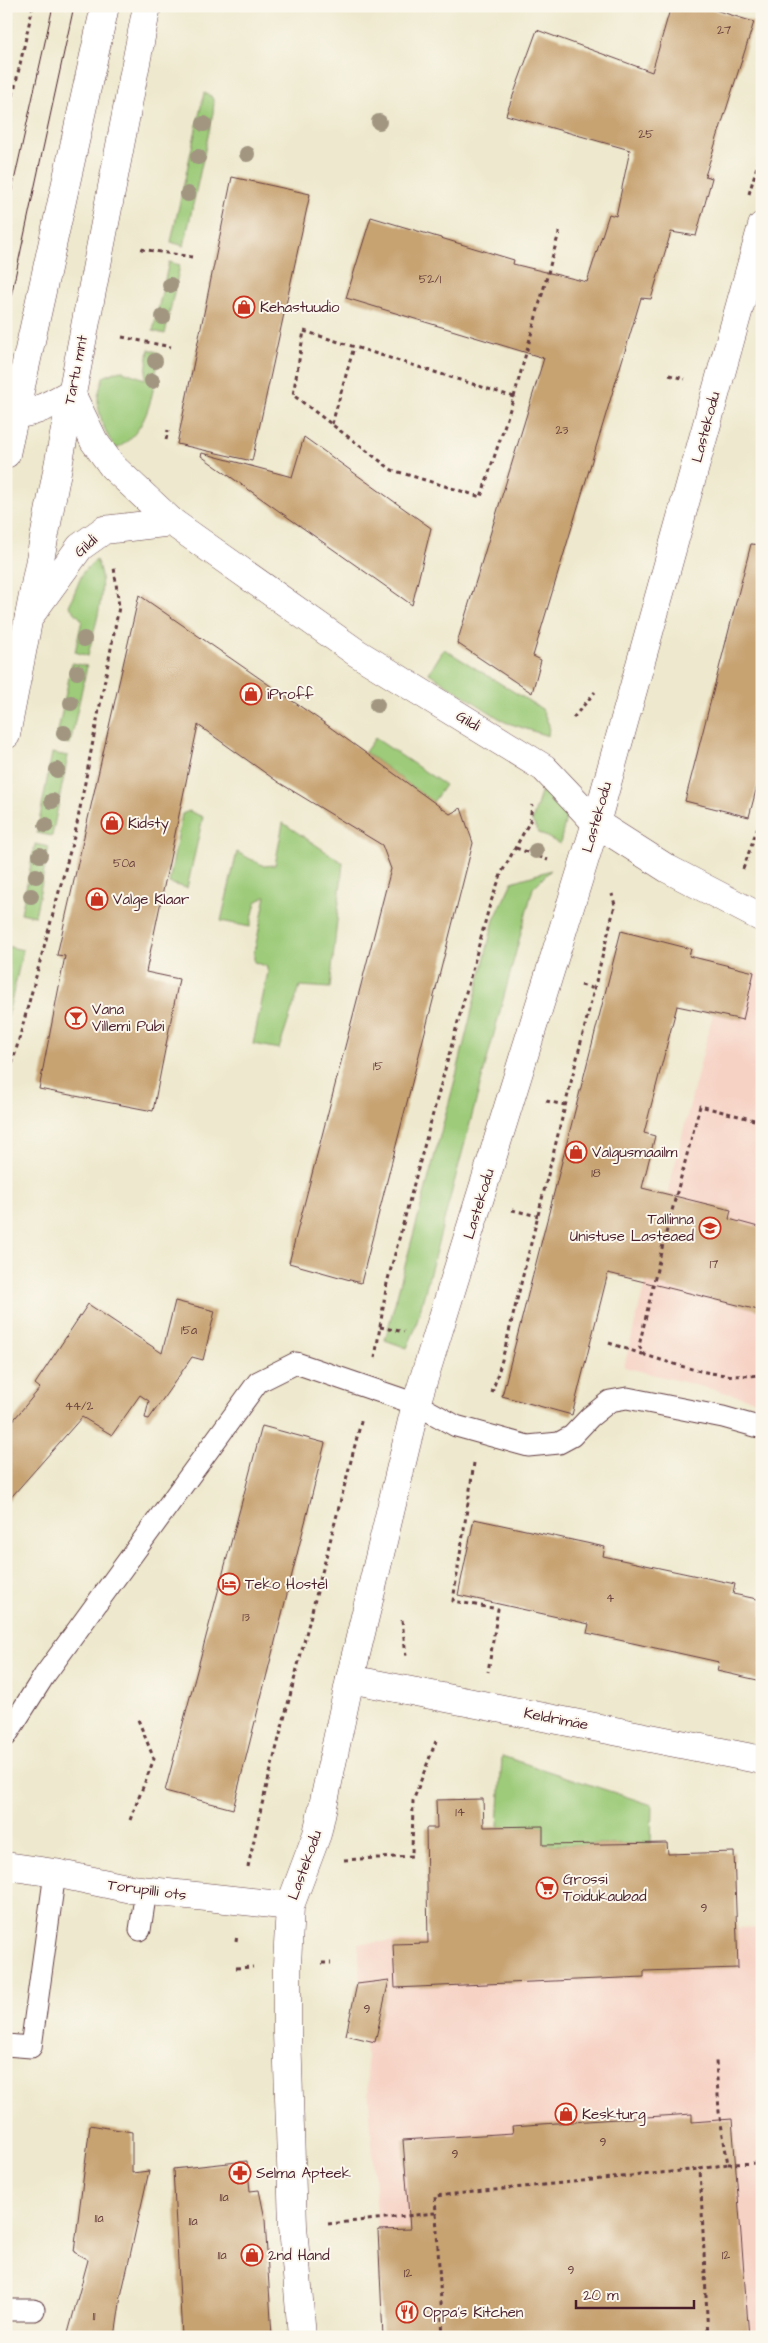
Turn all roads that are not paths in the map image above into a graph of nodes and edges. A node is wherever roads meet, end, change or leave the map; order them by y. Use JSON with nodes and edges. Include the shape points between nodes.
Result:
{"nodes":[{"id":1,"x":105,"y":6,"type":"edge"},
{"id":2,"x":148,"y":6,"type":"edge"},
{"id":3,"x":762,"y":226,"type":"edge"},
{"id":4,"x":71,"y":393,"type":"junction"},
{"id":5,"x":10,"y":414,"type":"edge"},
{"id":6,"x":6,"y":454,"type":"edge"},
{"id":7,"x":172,"y":522,"type":"junction"},
{"id":8,"x":30,"y":617,"type":"junction"},
{"id":9,"x":6,"y":735,"type":"edge"},
{"id":10,"x":596,"y":823,"type":"junction"},
{"id":11,"x":762,"y":918,"type":"edge"},
{"id":12,"x":416,"y":1404,"type":"junction"},
{"id":13,"x":762,"y":1428,"type":"edge"},
{"id":14,"x":350,"y":1679,"type":"junction"},
{"id":15,"x":6,"y":1736,"type":"edge"},
{"id":16,"x":762,"y":1760,"type":"edge"},
{"id":17,"x":6,"y":1866,"type":"edge"},
{"id":18,"x":55,"y":1873,"type":"junction"},
{"id":19,"x":146,"y":1891,"type":"junction"},
{"id":20,"x":290,"y":1906,"type":"junction"},
{"id":21,"x":140,"y":1930,"type":"dead end"},
{"id":22,"x":6,"y":2046,"type":"edge"},
{"id":23,"x":6,"y":2310,"type":"edge"},
{"id":24,"x":34,"y":2310,"type":"dead end"},
{"id":25,"x":302,"y":2337,"type":"edge"}],
"edges":[{"from":1,"to":5,"type":"street"},
{"from":2,"to":4,"type":"street","name":"Tartu mnt"},
{"from":3,"to":10,"type":"street","name":"Lastekodu"},
{"from":4,"to":5,"type":"street","via":[[42,409]]},
{"from":4,"to":7,"type":"street","name":"Gildi","via":[[94,441],[113,467]]},
{"from":4,"to":8,"type":"street","name":"Tartu mnt"},
{"from":5,"to":6,"type":"street"},
{"from":7,"to":8,"type":"street","name":"Gildi","via":[[104,530],[80,547]]},
{"from":7,"to":10,"type":"street","name":"Gildi","via":[[357,653],[544,768]]},
{"from":8,"to":9,"type":"street","name":"Tartu mnt"},
{"from":10,"to":11,"type":"street","name":"Gildi","via":[[668,869]]},
{"from":10,"to":12,"type":"street","name":"Lastekodu"},
{"from":12,"to":13,"type":"lane","via":[[456,1426],[528,1446],[559,1443],[572,1436],[610,1401],[627,1398]]},
{"from":12,"to":14,"type":"street","name":"Lastekodu"},
{"from":12,"to":15,"type":"lane","via":[[296,1363],[258,1382],[44,1676]]},
{"from":14,"to":16,"type":"street","name":"Keldrimäe"},
{"from":14,"to":20,"type":"street","name":"Lastekodu","via":[[317,1834]]},
{"from":17,"to":18,"type":"street","name":"Torupilli ots"},
{"from":18,"to":19,"type":"street","name":"Torupilli ots"},
{"from":18,"to":22,"type":"lane","via":[[31,2047]]},
{"from":19,"to":20,"type":"street","name":"Torupilli ots"},
{"from":19,"to":21,"type":"lane"},
{"from":20,"to":25,"type":"street","name":"Lastekodu","via":[[287,2032],[293,2226]]},
{"from":23,"to":24,"type":"lane"}]}
